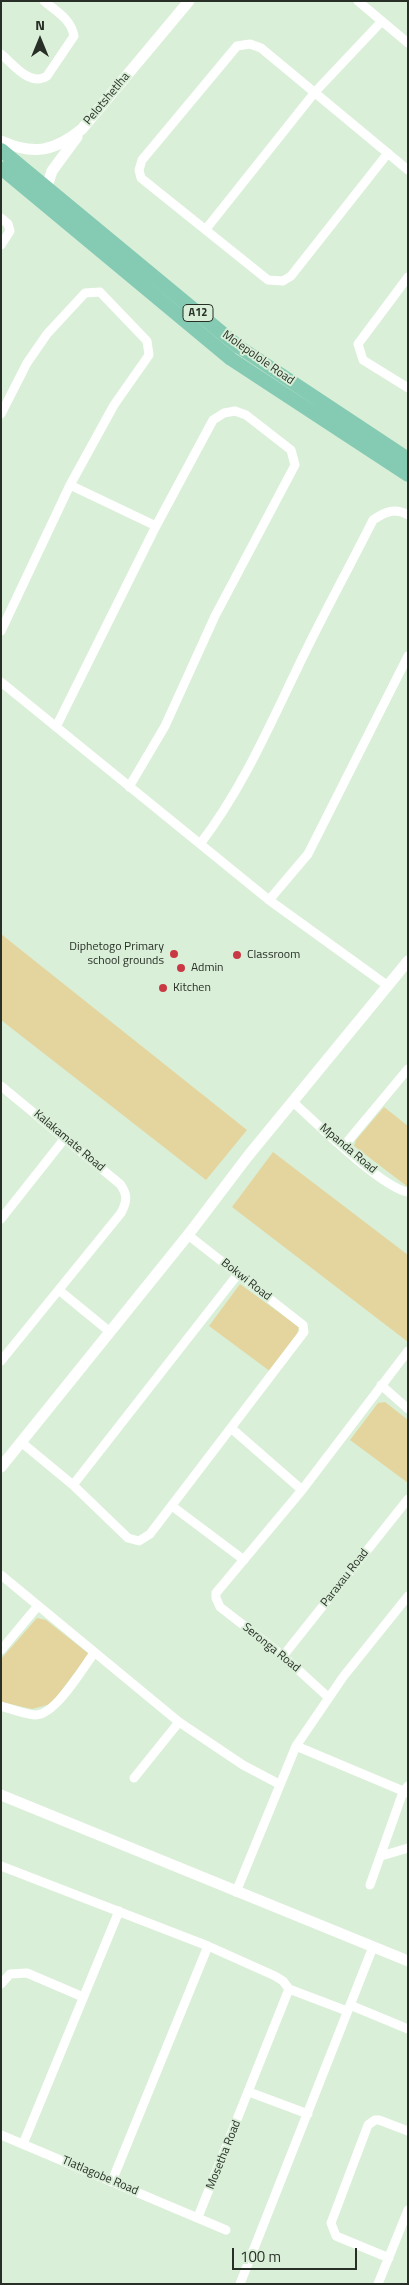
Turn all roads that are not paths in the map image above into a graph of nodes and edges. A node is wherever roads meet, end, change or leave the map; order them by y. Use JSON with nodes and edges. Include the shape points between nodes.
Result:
{"nodes":[{"id":1,"x":44,"y":1,"type":"edge"},
{"id":2,"x":189,"y":1,"type":"edge"},
{"id":3,"x":358,"y":1,"type":"edge"},
{"id":4,"x":382,"y":20,"type":"junction"},
{"id":5,"x":408,"y":42,"type":"edge"},
{"id":6,"x":1,"y":54,"type":"edge"},
{"id":7,"x":315,"y":92,"type":"junction"},
{"id":8,"x":82,"y":129,"type":"junction"},
{"id":9,"x":1,"y":142,"type":"edge"},
{"id":10,"x":1,"y":150,"type":"edge"},
{"id":11,"x":388,"y":153,"type":"junction"},
{"id":12,"x":1,"y":168,"type":"edge"},
{"id":13,"x":408,"y":170,"type":"edge"},
{"id":14,"x":46,"y":189,"type":"junction"},
{"id":15,"x":1,"y":218,"type":"edge"},
{"id":16,"x":206,"y":229,"type":"junction"},
{"id":17,"x":1,"y":245,"type":"edge"},
{"id":18,"x":408,"y":277,"type":"edge"},
{"id":19,"x":408,"y":388,"type":"edge"},
{"id":20,"x":1,"y":414,"type":"edge"},
{"id":21,"x":408,"y":459,"type":"edge"},
{"id":22,"x":408,"y":475,"type":"edge"},
{"id":23,"x":70,"y":485,"type":"junction"},
{"id":24,"x":408,"y":515,"type":"edge"},
{"id":25,"x":156,"y":526,"type":"junction"},
{"id":26,"x":1,"y":631,"type":"edge"},
{"id":27,"x":408,"y":656,"type":"edge"},
{"id":28,"x":1,"y":682,"type":"edge"},
{"id":29,"x":56,"y":727,"type":"junction"},
{"id":30,"x":129,"y":788,"type":"junction"},
{"id":31,"x":200,"y":844,"type":"junction"},
{"id":32,"x":269,"y":900,"type":"junction"},
{"id":33,"x":408,"y":961,"type":"edge"},
{"id":34,"x":388,"y":986,"type":"junction"},
{"id":35,"x":408,"y":1069,"type":"edge"},
{"id":36,"x":1,"y":1086,"type":"edge"},
{"id":37,"x":293,"y":1102,"type":"junction"},
{"id":38,"x":65,"y":1138,"type":"junction"},
{"id":39,"x":343,"y":1147,"type":"junction"},
{"id":40,"x":407,"y":1192,"type":"edge"},
{"id":41,"x":1,"y":1219,"type":"edge"},
{"id":42,"x":188,"y":1235,"type":"junction"},
{"id":43,"x":238,"y":1274,"type":"junction"},
{"id":44,"x":60,"y":1291,"type":"junction"},
{"id":45,"x":110,"y":1332,"type":"junction"},
{"id":46,"x":408,"y":1351,"type":"edge"},
{"id":47,"x":1,"y":1361,"type":"edge"},
{"id":48,"x":380,"y":1385,"type":"junction"},
{"id":49,"x":408,"y":1409,"type":"edge"},
{"id":50,"x":231,"y":1428,"type":"junction"},
{"id":51,"x":21,"y":1442,"type":"junction"},
{"id":52,"x":1,"y":1467,"type":"edge"},
{"id":53,"x":73,"y":1485,"type":"junction"},
{"id":54,"x":302,"y":1490,"type":"junction"},
{"id":55,"x":408,"y":1499,"type":"edge"},
{"id":56,"x":172,"y":1506,"type":"junction"},
{"id":57,"x":244,"y":1560,"type":"junction"},
{"id":58,"x":1,"y":1575,"type":"edge"},
{"id":59,"x":408,"y":1596,"type":"edge"},
{"id":60,"x":37,"y":1606,"type":"junction"},
{"id":61,"x":1,"y":1650,"type":"edge"},
{"id":62,"x":94,"y":1652,"type":"junction"},
{"id":63,"x":283,"y":1656,"type":"junction"},
{"id":64,"x":328,"y":1697,"type":"junction"},
{"id":65,"x":1,"y":1706,"type":"edge"},
{"id":66,"x":178,"y":1722,"type":"junction"},
{"id":67,"x":296,"y":1746,"type":"junction"},
{"id":68,"x":134,"y":1778,"type":"dead end"},
{"id":69,"x":278,"y":1784,"type":"junction"},
{"id":70,"x":406,"y":1791,"type":"edge"},
{"id":71,"x":2,"y":1798,"type":"edge"},
{"id":72,"x":408,"y":1848,"type":"edge"},
{"id":73,"x":381,"y":1856,"type":"junction"},
{"id":74,"x":1,"y":1866,"type":"edge"},
{"id":75,"x":370,"y":1885,"type":"dead end"},
{"id":76,"x":236,"y":1892,"type":"junction"},
{"id":77,"x":119,"y":1910,"type":"junction"},
{"id":78,"x":208,"y":1946,"type":"junction"},
{"id":79,"x":373,"y":1947,"type":"junction"},
{"id":80,"x":408,"y":1961,"type":"edge"},
{"id":81,"x":1,"y":1984,"type":"edge"},
{"id":82,"x":288,"y":1989,"type":"junction"},
{"id":83,"x":83,"y":1997,"type":"junction"},
{"id":84,"x":348,"y":2008,"type":"junction"},
{"id":85,"x":408,"y":2029,"type":"edge"},
{"id":86,"x":249,"y":2092,"type":"junction"},
{"id":87,"x":308,"y":2114,"type":"junction"},
{"id":88,"x":408,"y":2131,"type":"edge"},
{"id":89,"x":1,"y":2135,"type":"edge"},
{"id":90,"x":23,"y":2144,"type":"junction"},
{"id":91,"x":112,"y":2181,"type":"junction"},
{"id":92,"x":408,"y":2210,"type":"edge"},
{"id":93,"x":198,"y":2218,"type":"junction"},
{"id":94,"x":226,"y":2230,"type":"dead end"},
{"id":95,"x":389,"y":2258,"type":"junction"},
{"id":96,"x":240,"y":2284,"type":"edge"},
{"id":97,"x":378,"y":2284,"type":"edge"}],
"edges":[{"from":1,"to":6,"type":"street","via":[[67,20],[74,36],[47,76],[31,80]]},
{"from":2,"to":8,"type":"street","name":"Pelotshetlha"},
{"from":3,"to":4,"type":"street"},
{"from":4,"to":5,"type":"street"},
{"from":4,"to":7,"type":"street"},
{"from":7,"to":11,"type":"street"},
{"from":7,"to":16,"type":"street"},
{"from":7,"to":16,"type":"street","via":[[261,48],[250,44],[237,46],[142,160],[141,178]]},
{"from":8,"to":9,"type":"street","name":"Pelotshetlha","via":[[66,142],[40,150],[16,148]]},
{"from":8,"to":14,"type":"street","via":[[52,171]]},
{"from":10,"to":14,"type":"main road","name":"Molepolole Road","number":"A12"},
{"from":11,"to":13,"type":"street"},
{"from":11,"to":16,"type":"street","via":[[292,276],[283,281],[268,280]]},
{"from":12,"to":22,"type":"main road","name":"Molepolole Road","number":"A12","via":[[231,359]]},
{"from":14,"to":21,"type":"main road","name":"Molepolole Road","number":"A12","via":[[239,347]]},
{"from":15,"to":17,"type":"street","via":[[10,231]]},
{"from":18,"to":19,"type":"street","via":[[358,344],[363,360]]},
{"from":20,"to":23,"type":"street","via":[[27,363],[47,334],[85,293],[100,292],[147,341],[149,356],[114,405]]},
{"from":23,"to":25,"type":"street"},
{"from":23,"to":26,"type":"street"},
{"from":24,"to":31,"type":"street","via":[[400,510],[391,510],[373,520],[267,733],[226,808]]},
{"from":25,"to":29,"type":"street"},
{"from":25,"to":30,"type":"street","via":[[213,420],[224,413],[246,416],[291,450],[295,465],[290,478],[215,616],[165,726]]},
{"from":27,"to":32,"type":"street","via":[[308,854]]},
{"from":28,"to":29,"type":"street"},
{"from":29,"to":30,"type":"street"},
{"from":30,"to":31,"type":"street"},
{"from":31,"to":32,"type":"street"},
{"from":32,"to":34,"type":"street"},
{"from":33,"to":34,"type":"street"},
{"from":34,"to":37,"type":"street"},
{"from":35,"to":39,"type":"street"},
{"from":36,"to":38,"type":"street","name":"Kalakamate Road"},
{"from":37,"to":39,"type":"street","name":"Mpanda Road"},
{"from":37,"to":42,"type":"street"},
{"from":38,"to":41,"type":"street"},
{"from":38,"to":44,"type":"street","name":"Kalakamate Road","via":[[120,1184],[127,1202],[122,1213]]},
{"from":39,"to":40,"type":"street","name":"Mpanda Road","via":[[396,1188]]},
{"from":42,"to":43,"type":"street","name":"Bokwi Road"},
{"from":42,"to":45,"type":"street"},
{"from":43,"to":50,"type":"street","name":"Bokwi Road","via":[[303,1325],[304,1332]]},
{"from":43,"to":53,"type":"street"},
{"from":44,"to":45,"type":"street"},
{"from":44,"to":47,"type":"street"},
{"from":45,"to":51,"type":"street"},
{"from":46,"to":48,"type":"street"},
{"from":48,"to":49,"type":"street"},
{"from":48,"to":54,"type":"street"},
{"from":50,"to":54,"type":"street"},
{"from":50,"to":56,"type":"street"},
{"from":51,"to":52,"type":"street"},
{"from":51,"to":53,"type":"street"},
{"from":53,"to":56,"type":"street","via":[[133,1541],[150,1534]]},
{"from":54,"to":57,"type":"street"},
{"from":55,"to":63,"type":"street","name":"Paraxau Road"},
{"from":56,"to":57,"type":"street"},
{"from":57,"to":63,"type":"street","name":"Seronga Road","via":[[216,1598],[220,1607]]},
{"from":58,"to":60,"type":"street"},
{"from":59,"to":64,"type":"street"},
{"from":60,"to":61,"type":"street"},
{"from":60,"to":62,"type":"street"},
{"from":62,"to":65,"type":"street","via":[[54,1706],[44,1714],[35,1715]]},
{"from":62,"to":66,"type":"street"},
{"from":63,"to":64,"type":"street","name":"Seronga Road"},
{"from":64,"to":67,"type":"street"},
{"from":66,"to":68,"type":"street"},
{"from":66,"to":69,"type":"street"},
{"from":67,"to":69,"type":"street"},
{"from":67,"to":70,"type":"street"},
{"from":69,"to":76,"type":"street"},
{"from":70,"to":73,"type":"street"},
{"from":71,"to":76,"type":"street"},
{"from":72,"to":73,"type":"street"},
{"from":73,"to":75,"type":"street"},
{"from":74,"to":77,"type":"street"},
{"from":76,"to":79,"type":"street"},
{"from":77,"to":78,"type":"street"},
{"from":77,"to":83,"type":"street"},
{"from":78,"to":82,"type":"street","via":[[275,1976]]},
{"from":78,"to":91,"type":"street"},
{"from":79,"to":80,"type":"street"},
{"from":79,"to":84,"type":"street"},
{"from":81,"to":83,"type":"street","via":[[10,1974],[27,1973]]},
{"from":82,"to":84,"type":"street"},
{"from":82,"to":86,"type":"street","name":"Mosetha Road"},
{"from":83,"to":90,"type":"street"},
{"from":84,"to":85,"type":"street"},
{"from":84,"to":87,"type":"street"},
{"from":86,"to":87,"type":"street"},
{"from":86,"to":93,"type":"street","name":"Mosetha Road"},
{"from":87,"to":96,"type":"street"},
{"from":88,"to":95,"type":"street","via":[[379,2120],[371,2122],[331,2223],[336,2236]]},
{"from":89,"to":90,"type":"street","name":"Tlatlagobe Road"},
{"from":90,"to":91,"type":"street","name":"Tlatlagobe Road"},
{"from":91,"to":93,"type":"street","name":"Tlatlagobe Road"},
{"from":92,"to":95,"type":"street"},
{"from":93,"to":94,"type":"street","name":"Tlatlagobe Road"},
{"from":95,"to":97,"type":"street"}]}
